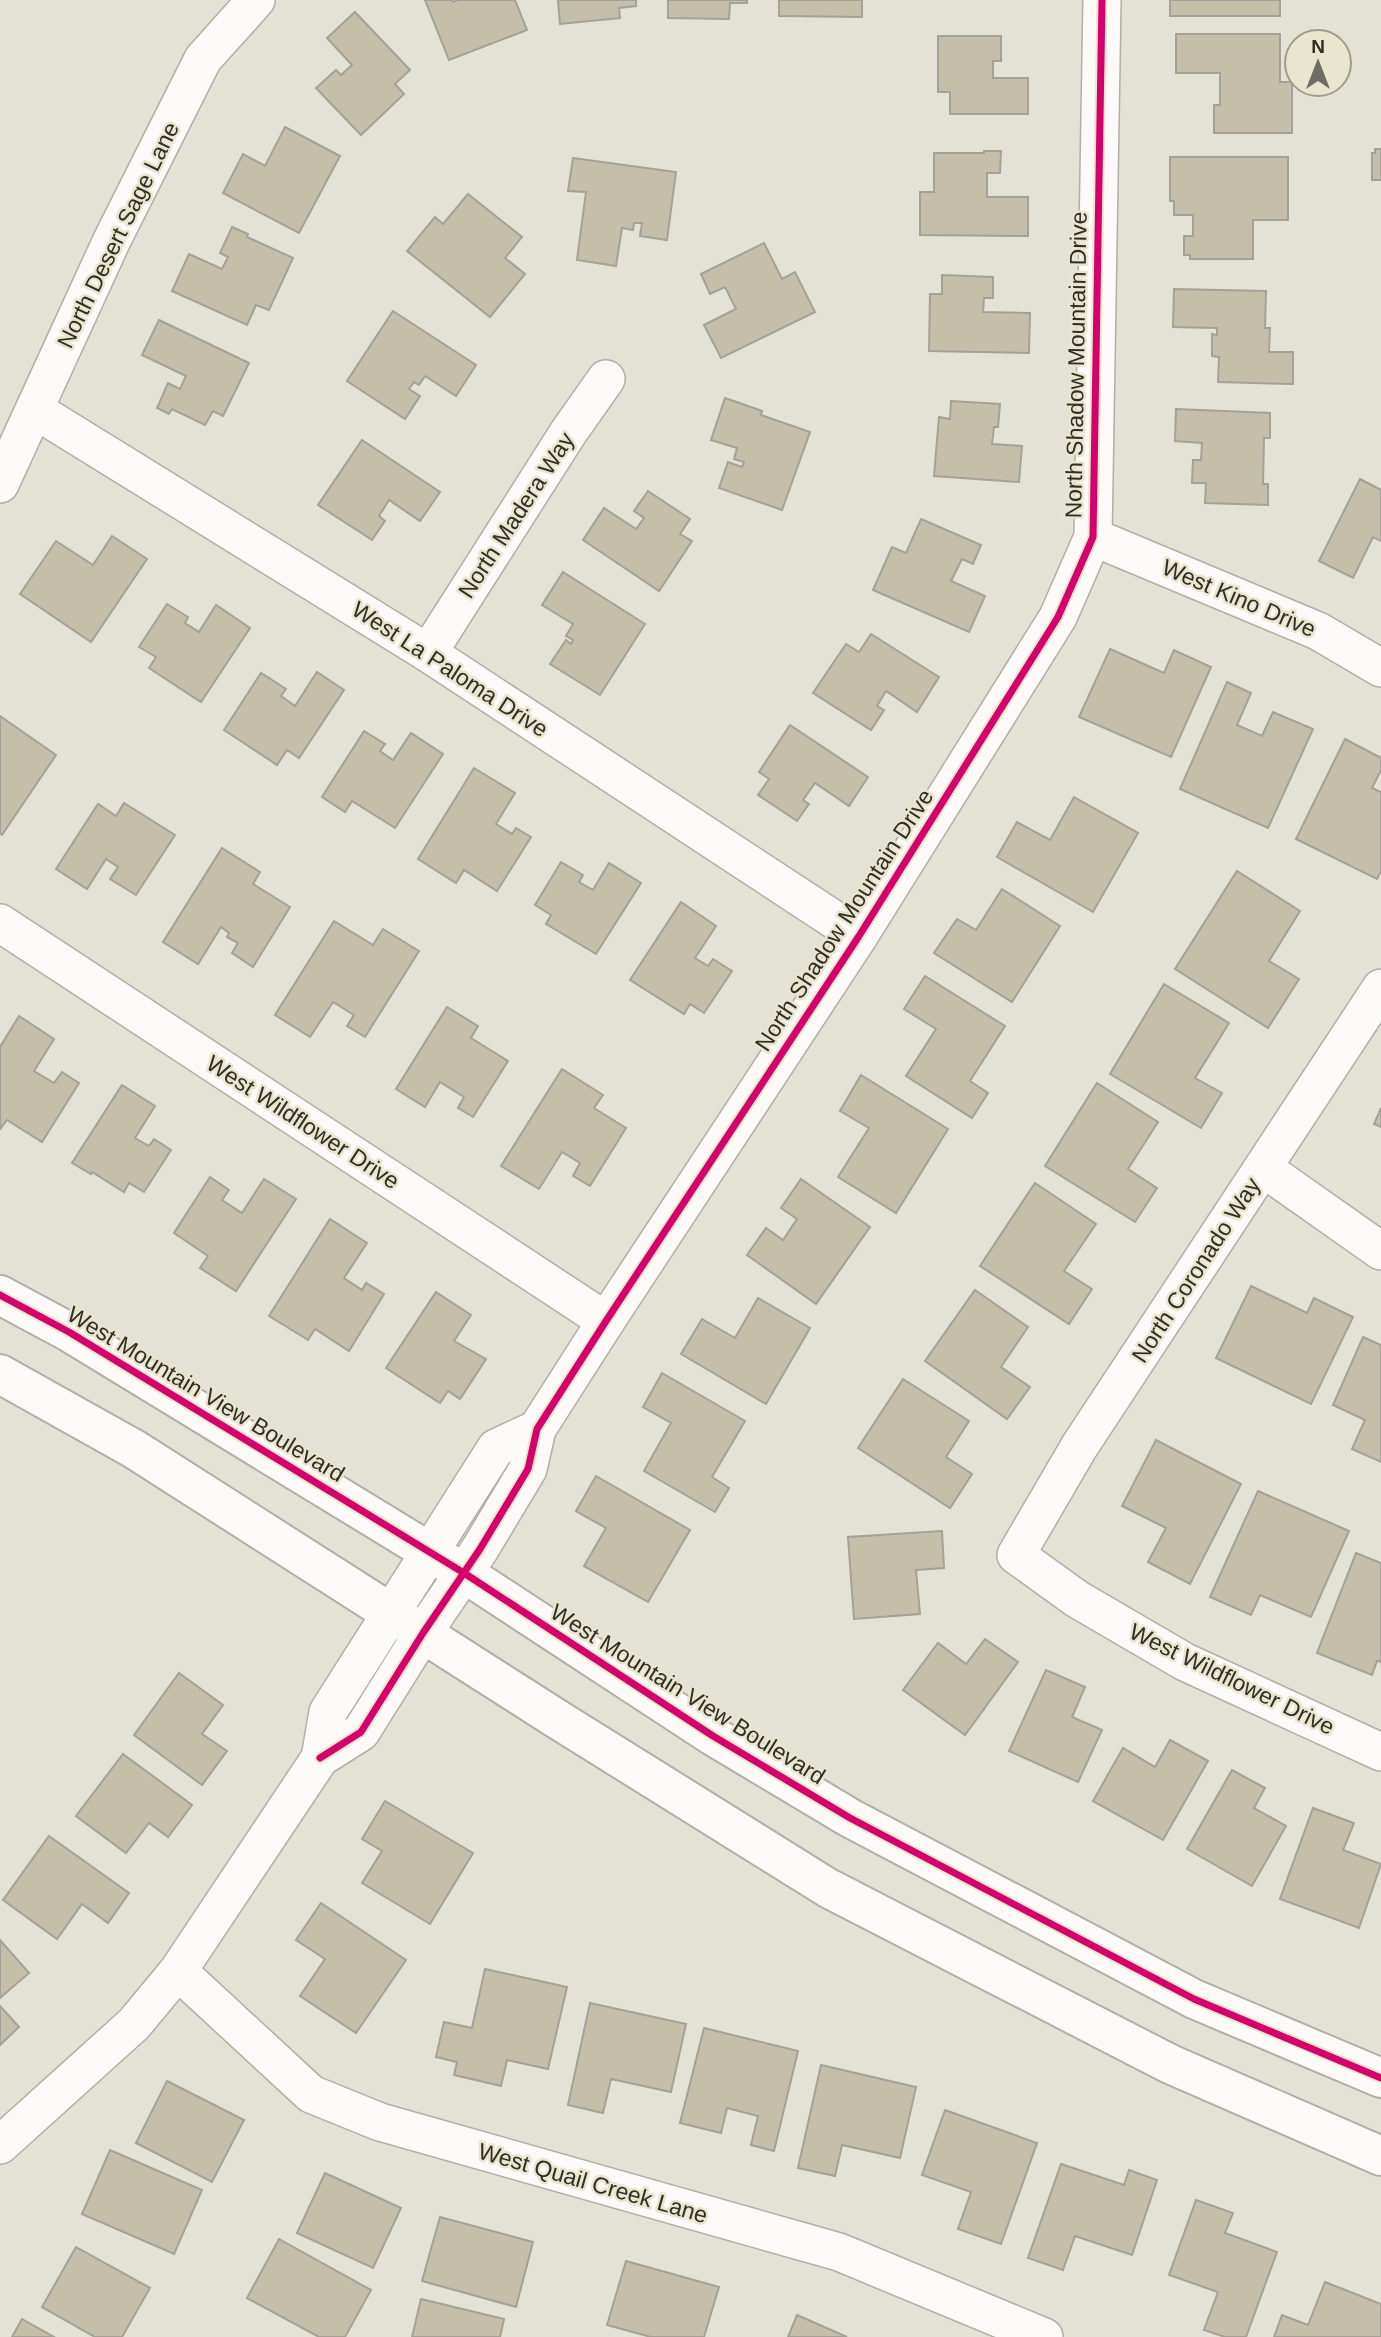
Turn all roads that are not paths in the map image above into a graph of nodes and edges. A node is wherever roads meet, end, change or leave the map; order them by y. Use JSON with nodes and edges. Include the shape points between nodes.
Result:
{"nodes":[{"id":1,"x":256,"y":0,"type":"edge"},
{"id":2,"x":1102,"y":0,"type":"edge"},
{"id":3,"x":606,"y":379,"type":"dead end"},
{"id":4,"x":35,"y":410,"type":"junction"},
{"id":5,"x":0,"y":484,"type":"edge"},
{"id":6,"x":1093,"y":537,"type":"junction"},
{"id":7,"x":428,"y":653,"type":"junction"},
{"id":8,"x":1381,"y":667,"type":"edge"},
{"id":9,"x":0,"y":922,"type":"edge"},
{"id":10,"x":859,"y":936,"type":"junction"},
{"id":11,"x":1381,"y":988,"type":"edge"},
{"id":12,"x":1263,"y":1168,"type":"junction"},
{"id":13,"x":1381,"y":1251,"type":"edge"},
{"id":14,"x":0,"y":1295,"type":"edge"},
{"id":15,"x":606,"y":1321,"type":"junction"},
{"id":16,"x":0,"y":1374,"type":"edge"},
{"id":17,"x":537,"y":1429,"type":"junction"},
{"id":18,"x":429,"y":1552,"type":"junction"},
{"id":19,"x":1016,"y":1555,"type":"joint"},
{"id":20,"x":464,"y":1573,"type":"junction"},
{"id":21,"x":390,"y":1612,"type":"junction"},
{"id":22,"x":423,"y":1633,"type":"junction"},
{"id":23,"x":1381,"y":1752,"type":"edge"},
{"id":24,"x":320,"y":1758,"type":"junction"},
{"id":25,"x":178,"y":1971,"type":"junction"},
{"id":26,"x":1381,"y":2078,"type":"edge"},
{"id":27,"x":0,"y":2145,"type":"edge"},
{"id":28,"x":1381,"y":2156,"type":"edge"},
{"id":29,"x":1044,"y":2337,"type":"edge"}],
"edges":[{"from":1,"to":4,"type":"street","name":"North Desert Sage Lane","via":[[203,59],[112,240]]},
{"from":2,"to":6,"type":"street","name":"North Shadow Mountain Drive"},
{"from":3,"to":7,"type":"street","name":"North Madera Way"},
{"from":4,"to":5,"type":"street","name":"North Desert Sage Lane"},
{"from":4,"to":7,"type":"street","name":"West La Paloma Drive"},
{"from":6,"to":8,"type":"street","name":"West Kino Drive","via":[[1318,631]]},
{"from":6,"to":10,"type":"street","name":"North Shadow Mountain Drive","via":[[1058,617]]},
{"from":7,"to":10,"type":"street","name":"West La Paloma Drive"},
{"from":9,"to":15,"type":"street","name":"West Wildflower Drive"},
{"from":10,"to":15,"type":"street","name":"North Shadow Mountain Drive"},
{"from":11,"to":12,"type":"street","name":"North Coronado Way"},
{"from":12,"to":13,"type":"street"},
{"from":12,"to":19,"type":"street","name":"North Coronado Way","via":[[1079,1447]]},
{"from":14,"to":18,"type":"street","name":"West Mountain View Boulevard","via":[[69,1332]]},
{"from":15,"to":17,"type":"street","name":"North Shadow Mountain Drive"},
{"from":16,"to":21,"type":"street","via":[[134,1449]]},
{"from":17,"to":18,"type":"street","name":"North Shadow Mountain Drive","via":[[496,1448]]},
{"from":17,"to":20,"type":"street","name":"North Shadow Mountain Drive","via":[[528,1469]]},
{"from":18,"to":20,"type":"street","name":"West Mountain View Boulevard"},
{"from":18,"to":21,"type":"street","name":"North Shadow Mountain Drive"},
{"from":19,"to":23,"type":"street","name":"West Wildflower Drive","via":[[1077,1599],[1185,1662]]},
{"from":20,"to":22,"type":"street","name":"North Shadow Mountain Drive"},
{"from":20,"to":26,"type":"street","name":"West Mountain View Boulevard","via":[[713,1736],[850,1818],[1194,1999]]},
{"from":21,"to":22,"type":"street"},
{"from":21,"to":24,"type":"street","name":"North Shadow Mountain Drive","via":[[328,1712]]},
{"from":22,"to":24,"type":"street","name":"North Shadow Mountain Drive","via":[[361,1732]]},
{"from":22,"to":28,"type":"street","via":[[828,1888],[1170,2064]]},
{"from":24,"to":25,"type":"street","name":"North Shadow Mountain Drive"},
{"from":25,"to":27,"type":"street","name":"North Shadow Mountain Drive","via":[[134,2024]]},
{"from":25,"to":29,"type":"street","name":"West Quail Creek Lane","via":[[311,2094],[380,2122],[839,2252]]}]}
